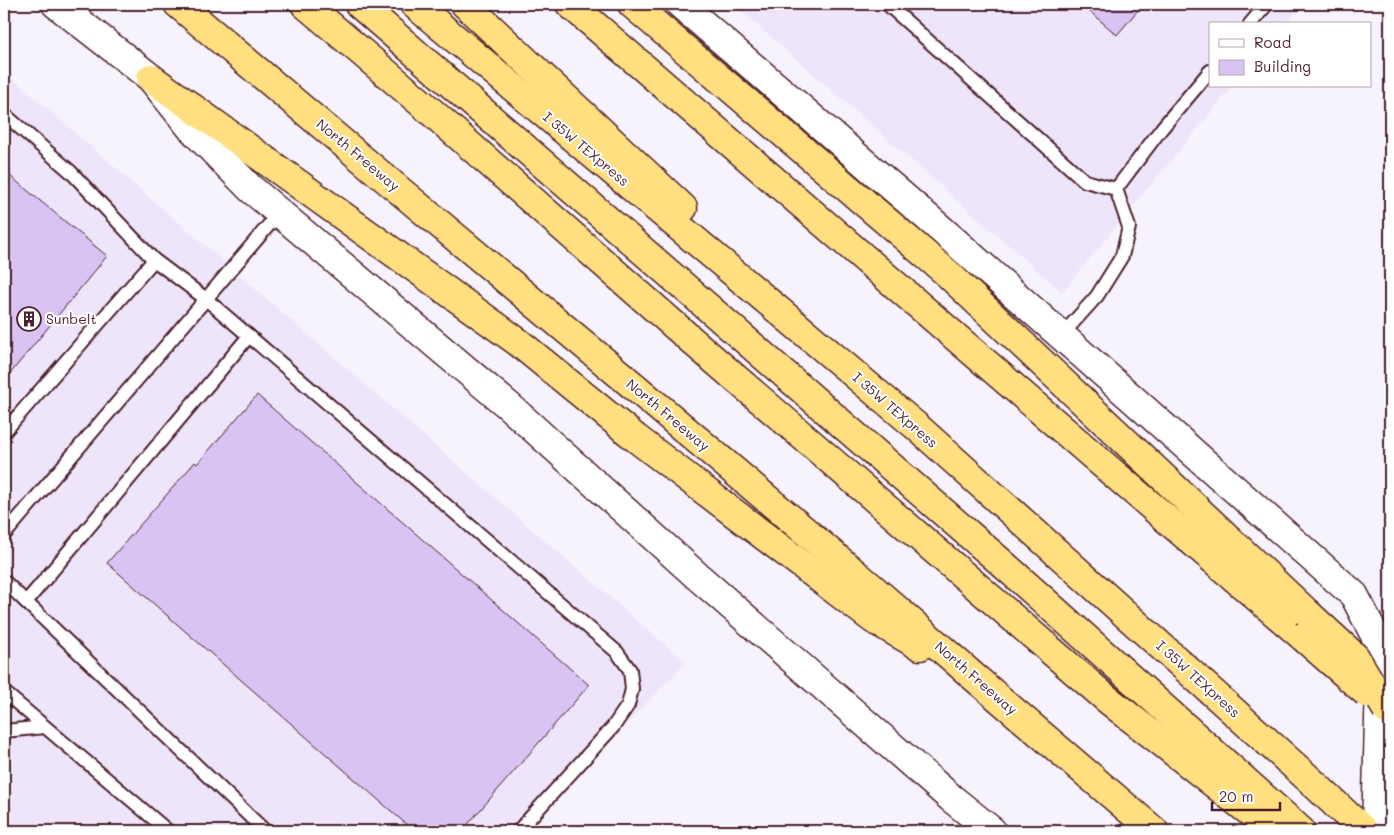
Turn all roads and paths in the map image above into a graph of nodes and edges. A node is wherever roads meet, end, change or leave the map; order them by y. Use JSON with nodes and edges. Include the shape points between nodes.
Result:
{"nodes":[{"id":1,"x":56,"y":4,"type":"edge"},
{"id":2,"x":178,"y":4,"type":"edge"},
{"id":3,"x":304,"y":4,"type":"edge"},
{"id":4,"x":359,"y":4,"type":"edge"},
{"id":5,"x":414,"y":4,"type":"edge"},
{"id":6,"x":465,"y":4,"type":"edge"},
{"id":7,"x":570,"y":4,"type":"edge"},
{"id":8,"x":632,"y":4,"type":"edge"},
{"id":9,"x":680,"y":4,"type":"edge"},
{"id":10,"x":887,"y":4,"type":"edge"},
{"id":11,"x":1267,"y":4,"type":"edge"},
{"id":12,"x":1252,"y":22,"type":"edge"},
{"id":13,"x":1209,"y":72,"type":"edge"},
{"id":14,"x":151,"y":78,"type":"junction"},
{"id":15,"x":4,"y":114,"type":"edge"},
{"id":16,"x":1116,"y":190,"type":"junction"},
{"id":17,"x":278,"y":213,"type":"junction"},
{"id":18,"x":154,"y":260,"type":"junction"},
{"id":19,"x":206,"y":299,"type":"junction"},
{"id":20,"x":249,"y":336,"type":"junction"},
{"id":21,"x":1062,"y":336,"type":"junction"},
{"id":22,"x":916,"y":426,"type":"junction"},
{"id":23,"x":4,"y":432,"type":"edge"},
{"id":24,"x":4,"y":535,"type":"edge"},
{"id":25,"x":4,"y":581,"type":"edge"},
{"id":26,"x":26,"y":602,"type":"junction"},
{"id":27,"x":1304,"y":624,"type":"junction"},
{"id":28,"x":974,"y":677,"type":"junction"},
{"id":29,"x":4,"y":692,"type":"edge"},
{"id":30,"x":1388,"y":712,"type":"edge"},
{"id":31,"x":45,"y":727,"type":"junction"},
{"id":32,"x":4,"y":731,"type":"edge"},
{"id":33,"x":1288,"y":828,"type":"edge"},
{"id":34,"x":168,"y":831,"type":"edge"},
{"id":35,"x":265,"y":831,"type":"edge"},
{"id":36,"x":518,"y":831,"type":"edge"},
{"id":37,"x":992,"y":831,"type":"edge"},
{"id":38,"x":1154,"y":831,"type":"edge"},
{"id":39,"x":1364,"y":831,"type":"edge"},
{"id":40,"x":1376,"y":831,"type":"edge"}],
"edges":[{"from":1,"to":14,"type":"main road"},
{"from":2,"to":28,"type":"highway","name":"North Freeway","via":[[683,427]]},
{"from":3,"to":33,"type":"highway","via":[[1107,699]]},
{"from":4,"to":33,"type":"highway","via":[[1003,564]]},
{"from":5,"to":22,"type":"highway","name":"I 35W TEXpress"},
{"from":6,"to":22,"type":"highway"},
{"from":7,"to":27,"type":"highway"},
{"from":8,"to":27,"type":"highway","via":[[947,273]]},
{"from":9,"to":21,"type":"main road"},
{"from":10,"to":16,"type":"lane","via":[[1085,181]]},
{"from":11,"to":12,"type":"lane"},
{"from":13,"to":16,"type":"lane"},
{"from":14,"to":17,"type":"main road","via":[[192,129]]},
{"from":14,"to":28,"type":"highway","via":[[518,342],[873,619]]},
{"from":15,"to":18,"type":"lane","via":[[71,172]]},
{"from":16,"to":21,"type":"lane","via":[[1129,227],[1122,256],[1097,296]]},
{"from":17,"to":19,"type":"lane"},
{"from":17,"to":37,"type":"main road","via":[[510,407],[704,582]]},
{"from":18,"to":19,"type":"lane"},
{"from":18,"to":23,"type":"lane"},
{"from":19,"to":20,"type":"lane"},
{"from":19,"to":24,"type":"lane"},
{"from":20,"to":26,"type":"lane"},
{"from":20,"to":36,"type":"lane","via":[[617,652],[630,670],[632,690],[628,705],[618,720]]},
{"from":21,"to":40,"type":"main road","via":[[1354,595],[1382,647]]},
{"from":22,"to":39,"type":"highway","name":"I 35W TEXpress"},
{"from":25,"to":26,"type":"lane"},
{"from":26,"to":35,"type":"lane"},
{"from":27,"to":30,"type":"highway","bridge":true,"via":[[1355,657]]},
{"from":28,"to":38,"type":"highway","name":"North Freeway"},
{"from":29,"to":31,"type":"lane"},
{"from":31,"to":32,"type":"lane"},
{"from":31,"to":34,"type":"lane"}]}
